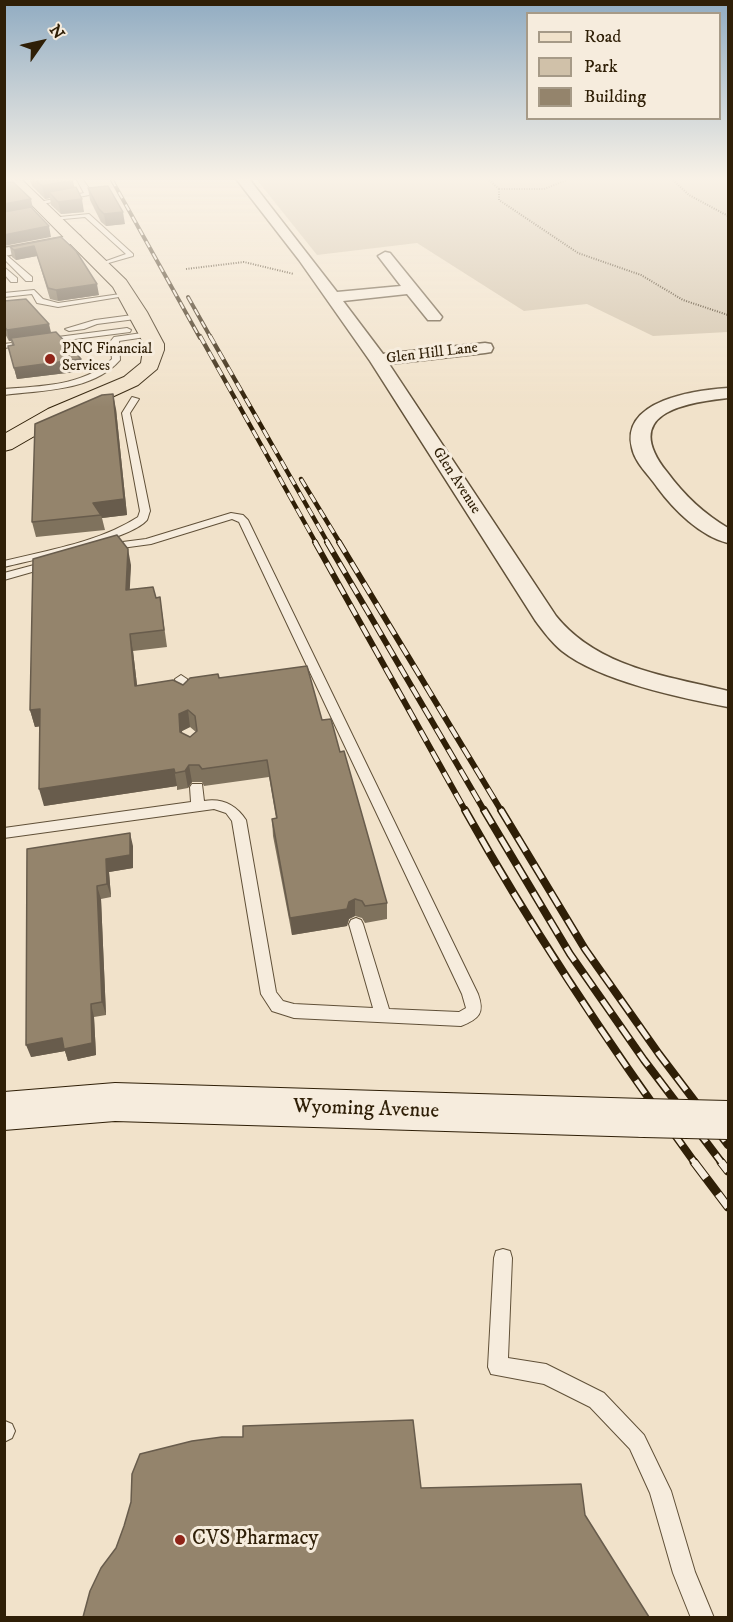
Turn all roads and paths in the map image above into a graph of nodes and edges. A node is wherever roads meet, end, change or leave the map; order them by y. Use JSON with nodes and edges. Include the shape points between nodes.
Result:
{"nodes":[{"id":1,"x":10,"y":256,"type":"edge"},
{"id":2,"x":91,"y":256,"type":"edge"},
{"id":3,"x":129,"y":256,"type":"edge"},
{"id":4,"x":302,"y":256,"type":"edge"},
{"id":5,"x":385,"y":256,"type":"dead end"},
{"id":6,"x":583,"y":256,"type":"edge"},
{"id":7,"x":100,"y":265,"type":"junction"},
{"id":8,"x":4,"y":268,"type":"edge"},
{"id":9,"x":186,"y":269,"type":"dead end"},
{"id":10,"x":297,"y":275,"type":"dead end"},
{"id":11,"x":29,"y":279,"type":"dead end"},
{"id":12,"x":14,"y":280,"type":"dead end"},
{"id":13,"x":412,"y":289,"type":"junction"},
{"id":14,"x":127,"y":295,"type":"junction"},
{"id":15,"x":4,"y":296,"type":"edge"},
{"id":16,"x":334,"y":297,"type":"junction"},
{"id":17,"x":729,"y":315,"type":"edge"},
{"id":18,"x":435,"y":317,"type":"dead end"},
{"id":19,"x":145,"y":326,"type":"junction"},
{"id":20,"x":4,"y":337,"type":"edge"},
{"id":21,"x":4,"y":346,"type":"edge"},
{"id":22,"x":485,"y":348,"type":"dead end"},
{"id":23,"x":378,"y":360,"type":"junction"},
{"id":24,"x":4,"y":392,"type":"edge"},
{"id":25,"x":729,"y":393,"type":"edge"},
{"id":26,"x":135,"y":399,"type":"dead end"},
{"id":27,"x":56,"y":414,"type":"junction"},
{"id":28,"x":7,"y":419,"type":"dead end"},
{"id":29,"x":4,"y":444,"type":"edge"},
{"id":30,"x":729,"y":537,"type":"edge"},
{"id":31,"x":4,"y":564,"type":"edge"},
{"id":32,"x":4,"y":577,"type":"edge"},
{"id":33,"x":182,"y":679,"type":"dead end"},
{"id":34,"x":184,"y":696,"type":"edge"},
{"id":35,"x":729,"y":699,"type":"edge"},
{"id":36,"x":197,"y":787,"type":"edge"},
{"id":37,"x":198,"y":806,"type":"junction"},
{"id":38,"x":4,"y":833,"type":"edge"},
{"id":39,"x":356,"y":924,"type":"dead end"},
{"id":40,"x":383,"y":1015,"type":"junction"},
{"id":41,"x":4,"y":1111,"type":"edge"},
{"id":42,"x":729,"y":1120,"type":"edge"},
{"id":43,"x":503,"y":1258,"type":"dead end"},
{"id":44,"x":703,"y":1617,"type":"edge"}],
"edges":[{"from":1,"to":11,"type":"lane"},
{"from":2,"to":7,"type":"main road"},
{"from":3,"to":7,"type":"lane"},
{"from":4,"to":16,"type":"street","name":"Glen Avenue"},
{"from":5,"to":13,"type":"street"},
{"from":6,"to":17,"type":"path","via":[[641,275],[683,300]]},
{"from":7,"to":14,"type":"main road"},
{"from":8,"to":12,"type":"lane"},
{"from":9,"to":10,"type":"path","via":[[244,262]]},
{"from":13,"to":16,"type":"street"},
{"from":13,"to":18,"type":"street"},
{"from":14,"to":15,"type":"lane","via":[[58,305],[36,302],[34,292]]},
{"from":14,"to":19,"type":"main road"},
{"from":16,"to":23,"type":"street","name":"Glen Avenue"},
{"from":19,"to":20,"type":"lane","via":[[95,322],[84,327]]},
{"from":19,"to":21,"type":"lane"},
{"from":19,"to":24,"type":"lane","via":[[114,342],[116,360],[100,374]]},
{"from":19,"to":27,"type":"main road","via":[[154,344],[150,365],[119,388]]},
{"from":22,"to":23,"type":"street","name":"Glen Hill Lane"},
{"from":23,"to":35,"type":"street","name":"Glen Avenue","via":[[558,634],[605,666]]},
{"from":25,"to":30,"type":"street","via":[[687,399],[662,408],[646,422],[640,437],[641,448],[666,485],[707,526]]},
{"from":26,"to":31,"type":"lane","via":[[126,413],[145,511],[143,518],[127,528]]},
{"from":27,"to":28,"type":"main road","via":[[31,421]]},
{"from":27,"to":29,"type":"main road"},
{"from":32,"to":40,"type":"lane","via":[[106,547],[147,542],[231,516],[243,520],[474,1004],[473,1012],[461,1018]]},
{"from":33,"to":34,"type":"lane"},
{"from":36,"to":37,"type":"lane"},
{"from":37,"to":38,"type":"lane"},
{"from":37,"to":40,"type":"lane","via":[[215,804],[231,810],[238,820],[269,994],[278,1006],[294,1011]]},
{"from":39,"to":40,"type":"lane"},
{"from":41,"to":42,"type":"main road","name":"Wyoming Avenue","bridge":true,"via":[[115,1102]]},
{"from":43,"to":44,"type":"lane","via":[[498,1367],[546,1374],[597,1400],[637,1442],[660,1491],[684,1573]]}]}
